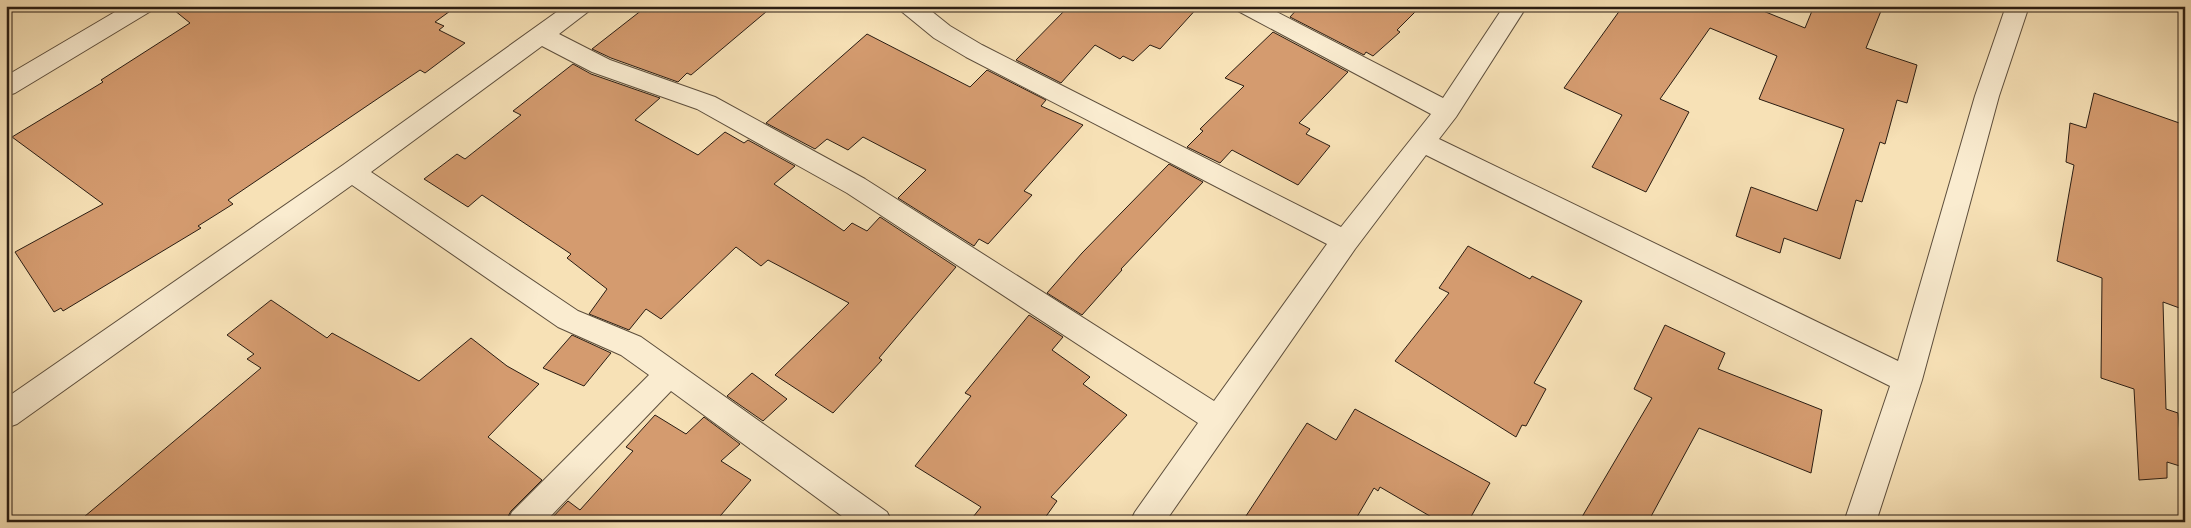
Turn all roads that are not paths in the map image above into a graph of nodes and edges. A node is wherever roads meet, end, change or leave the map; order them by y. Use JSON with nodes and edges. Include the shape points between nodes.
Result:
{"nodes":[{"id":1,"x":144,"y":6,"type":"edge"},
{"id":2,"x":581,"y":6,"type":"edge"},
{"id":3,"x":909,"y":6,"type":"edge"},
{"id":4,"x":1246,"y":6,"type":"edge"},
{"id":5,"x":1516,"y":6,"type":"edge"},
{"id":6,"x":2018,"y":6,"type":"edge"},
{"id":7,"x":541,"y":35,"type":"junction"},
{"id":8,"x":6,"y":87,"type":"edge"},
{"id":9,"x":1447,"y":111,"type":"junction"},
{"id":10,"x":1422,"y":142,"type":"junction"},
{"id":11,"x":352,"y":172,"type":"junction"},
{"id":12,"x":1345,"y":241,"type":"junction"},
{"id":13,"x":669,"y":374,"type":"junction"},
{"id":14,"x":1907,"y":380,"type":"junction"},
{"id":15,"x":6,"y":416,"type":"edge"},
{"id":16,"x":1217,"y":419,"type":"junction"},
{"id":17,"x":523,"y":522,"type":"edge"},
{"id":18,"x":876,"y":522,"type":"edge"},
{"id":19,"x":1146,"y":522,"type":"edge"},
{"id":20,"x":1860,"y":522,"type":"edge"}],
"edges":[{"from":1,"to":8,"type":"street"},
{"from":2,"to":7,"type":"street"},
{"from":3,"to":12,"type":"street","via":[[942,32],[974,51]]},
{"from":4,"to":9,"type":"street"},
{"from":5,"to":9,"type":"street"},
{"from":6,"to":14,"type":"street","via":[[1987,96]]},
{"from":7,"to":11,"type":"street"},
{"from":7,"to":16,"type":"street","via":[[601,66],[706,103],[856,186]]},
{"from":9,"to":10,"type":"street"},
{"from":10,"to":12,"type":"street"},
{"from":10,"to":14,"type":"street"},
{"from":11,"to":13,"type":"street","via":[[568,319],[631,346]]},
{"from":11,"to":15,"type":"street"},
{"from":12,"to":16,"type":"street"},
{"from":13,"to":17,"type":"street"},
{"from":13,"to":18,"type":"street"},
{"from":14,"to":20,"type":"street"},
{"from":16,"to":19,"type":"street"}]}
